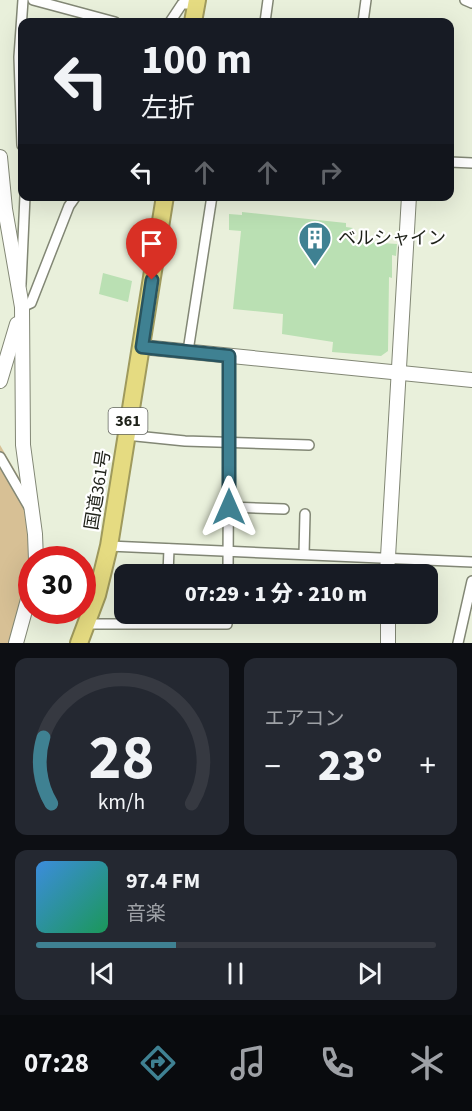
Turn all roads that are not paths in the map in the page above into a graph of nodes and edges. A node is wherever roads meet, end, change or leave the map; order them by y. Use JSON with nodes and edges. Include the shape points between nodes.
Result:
{"nodes":[{"id":1,"x":23,"y":0,"type":"edge"},
{"id":2,"x":33,"y":0,"type":"edge"},
{"id":3,"x":268,"y":0,"type":"edge"},
{"id":4,"x":366,"y":0,"type":"edge"},
{"id":5,"x":465,"y":0,"type":"edge"},
{"id":6,"x":197,"y":2,"type":"edge"},
{"id":7,"x":472,"y":3,"type":"edge"},
{"id":8,"x":22,"y":18,"type":"edge"},
{"id":9,"x":100,"y":18,"type":"edge"},
{"id":10,"x":173,"y":18,"type":"edge"},
{"id":11,"x":194,"y":18,"type":"edge"},
{"id":12,"x":266,"y":18,"type":"edge"},
{"id":13,"x":364,"y":18,"type":"edge"},
{"id":14,"x":0,"y":158,"type":"edge"},
{"id":15,"x":454,"y":162,"type":"edge"},
{"id":16,"x":472,"y":163,"type":"edge"},
{"id":17,"x":25,"y":201,"type":"edge"},
{"id":18,"x":72,"y":201,"type":"edge"},
{"id":19,"x":164,"y":201,"type":"edge"},
{"id":20,"x":211,"y":201,"type":"edge"},
{"id":21,"x":409,"y":201,"type":"edge"},
{"id":22,"x":20,"y":301,"type":"junction"},
{"id":23,"x":142,"y":347,"type":"junction"},
{"id":24,"x":188,"y":351,"type":"junction"},
{"id":25,"x":229,"y":356,"type":"junction"},
{"id":26,"x":398,"y":373,"type":"junction"},
{"id":27,"x":472,"y":380,"type":"edge"},
{"id":28,"x":0,"y":381,"type":"edge"},
{"id":29,"x":126,"y":435,"type":"junction"},
{"id":30,"x":229,"y":442,"type":"junction"},
{"id":31,"x":309,"y":445,"type":"dead end"},
{"id":32,"x":0,"y":457,"type":"edge"},
{"id":33,"x":229,"y":507,"type":"junction"},
{"id":34,"x":284,"y":509,"type":"dead end"},
{"id":35,"x":32,"y":512,"type":"junction"},
{"id":36,"x":304,"y":514,"type":"dead end"},
{"id":37,"x":35,"y":546,"type":"edge"},
{"id":38,"x":109,"y":546,"type":"junction"},
{"id":39,"x":169,"y":549,"type":"junction"},
{"id":40,"x":228,"y":551,"type":"junction"},
{"id":41,"x":304,"y":554,"type":"junction"},
{"id":42,"x":387,"y":558,"type":"junction"},
{"id":43,"x":472,"y":562,"type":"edge"},
{"id":44,"x":168,"y":564,"type":"edge"},
{"id":45,"x":228,"y":564,"type":"edge"},
{"id":46,"x":387,"y":564,"type":"edge"},
{"id":47,"x":472,"y":581,"type":"edge"},
{"id":48,"x":96,"y":592,"type":"edge"},
{"id":49,"x":21,"y":624,"type":"edge"},
{"id":50,"x":87,"y":624,"type":"joint"},
{"id":51,"x":227,"y":624,"type":"edge"},
{"id":52,"x":388,"y":624,"type":"edge"},
{"id":53,"x":166,"y":625,"type":"joint"},
{"id":54,"x":16,"y":643,"type":"edge"},
{"id":55,"x":79,"y":643,"type":"edge"},
{"id":56,"x":388,"y":643,"type":"edge"},
{"id":57,"x":458,"y":643,"type":"edge"}],
"edges":[{"from":1,"to":8,"type":"street"},
{"from":2,"to":9,"type":"street"},
{"from":3,"to":12,"type":"street"},
{"from":4,"to":13,"type":"street"},
{"from":5,"to":7,"type":"street"},
{"from":6,"to":10,"type":"street","via":[[182,4]]},
{"from":6,"to":11,"type":"highway"},
{"from":14,"to":22,"type":"street"},
{"from":15,"to":16,"type":"street"},
{"from":17,"to":22,"type":"street"},
{"from":18,"to":22,"type":"street","via":[[31,303]]},
{"from":19,"to":23,"type":"highway","name":"国道361号","number":"361"},
{"from":20,"to":24,"type":"street"},
{"from":21,"to":26,"type":"street"},
{"from":22,"to":28,"type":"street"},
{"from":22,"to":35,"type":"street","via":[[23,445]]},
{"from":23,"to":24,"type":"street"},
{"from":23,"to":29,"type":"highway","name":"国道361号","number":"361"},
{"from":24,"to":25,"type":"street"},
{"from":25,"to":26,"type":"street"},
{"from":25,"to":30,"type":"street"},
{"from":26,"to":27,"type":"street"},
{"from":26,"to":42,"type":"street"},
{"from":29,"to":30,"type":"street"},
{"from":29,"to":38,"type":"highway","name":"国道361号","number":"361"},
{"from":30,"to":31,"type":"street"},
{"from":30,"to":33,"type":"street"},
{"from":32,"to":35,"type":"street"},
{"from":33,"to":34,"type":"street"},
{"from":33,"to":40,"type":"street"},
{"from":35,"to":37,"type":"street"},
{"from":36,"to":41,"type":"street"},
{"from":38,"to":39,"type":"street"},
{"from":38,"to":48,"type":"highway","name":"国道361号","number":"361"},
{"from":39,"to":40,"type":"street"},
{"from":39,"to":44,"type":"street"},
{"from":40,"to":41,"type":"street"},
{"from":40,"to":45,"type":"street"},
{"from":41,"to":42,"type":"street"},
{"from":42,"to":43,"type":"street"},
{"from":42,"to":46,"type":"street"},
{"from":47,"to":57,"type":"street"},
{"from":49,"to":54,"type":"street"},
{"from":50,"to":53,"type":"street"},
{"from":50,"to":55,"type":"highway","name":"国道361号","number":"361"},
{"from":51,"to":53,"type":"street"},
{"from":52,"to":56,"type":"street"}]}
